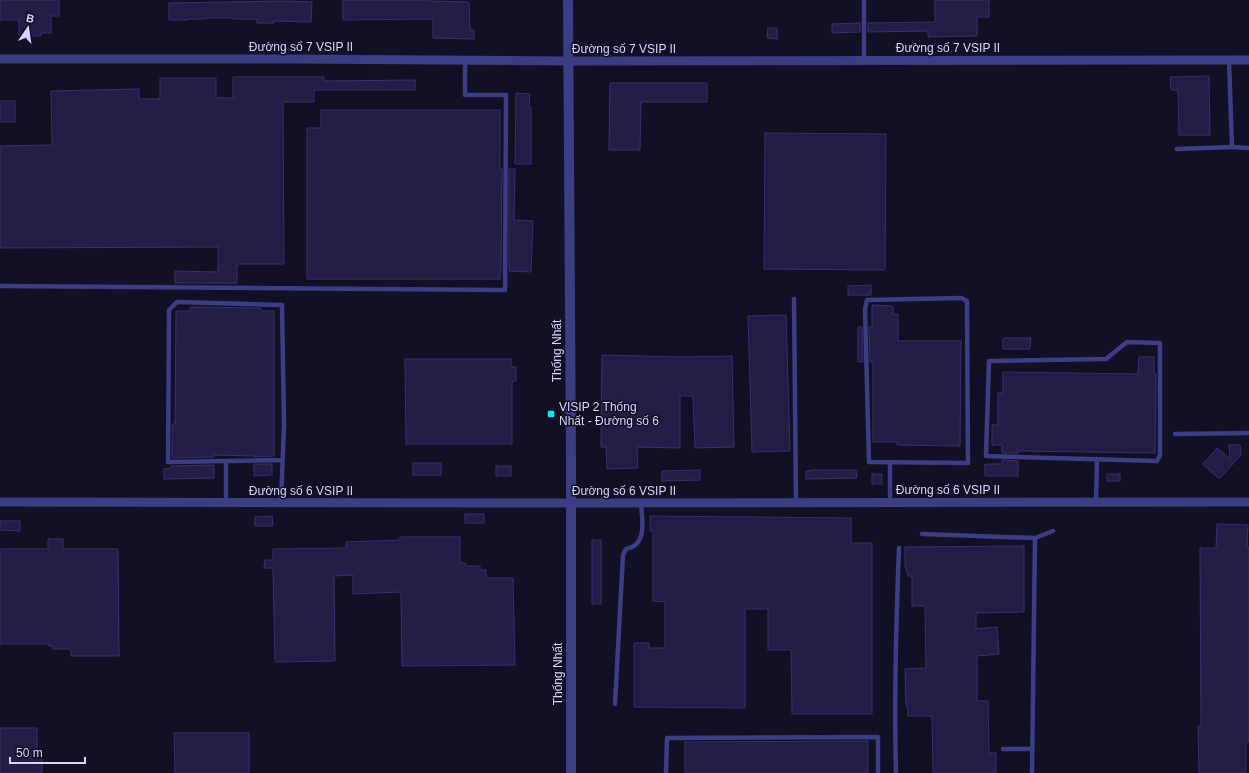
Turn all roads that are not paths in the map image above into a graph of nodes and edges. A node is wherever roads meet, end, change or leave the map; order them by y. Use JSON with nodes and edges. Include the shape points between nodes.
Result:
{"nodes":[{"id":1,"x":568,"y":0,"type":"edge"},
{"id":2,"x":864,"y":0,"type":"edge"},
{"id":3,"x":0,"y":58,"type":"edge"},
{"id":4,"x":465,"y":60,"type":"junction"},
{"id":5,"x":864,"y":60,"type":"junction"},
{"id":6,"x":1229,"y":60,"type":"junction"},
{"id":7,"x":1249,"y":60,"type":"edge"},
{"id":8,"x":568,"y":61,"type":"junction"},
{"id":9,"x":1232,"y":147,"type":"junction"},
{"id":10,"x":1249,"y":148,"type":"edge"},
{"id":11,"x":1177,"y":149,"type":"dead end"},
{"id":12,"x":0,"y":286,"type":"edge"},
{"id":13,"x":794,"y":299,"type":"dead end"},
{"id":14,"x":1249,"y":433,"type":"edge"},
{"id":15,"x":1175,"y":434,"type":"dead end"},
{"id":16,"x":282,"y":460,"type":"junction"},
{"id":17,"x":1097,"y":460,"type":"junction"},
{"id":18,"x":226,"y":461,"type":"junction"},
{"id":19,"x":890,"y":462,"type":"junction"},
{"id":20,"x":0,"y":502,"type":"edge"},
{"id":21,"x":1096,"y":502,"type":"junction"},
{"id":22,"x":1249,"y":502,"type":"edge"},
{"id":23,"x":226,"y":503,"type":"junction"},
{"id":24,"x":281,"y":503,"type":"junction"},
{"id":25,"x":641,"y":503,"type":"junction"},
{"id":26,"x":796,"y":503,"type":"junction"},
{"id":27,"x":890,"y":503,"type":"junction"},
{"id":28,"x":571,"y":504,"type":"junction"},
{"id":29,"x":1053,"y":531,"type":"dead end"},
{"id":30,"x":922,"y":534,"type":"dead end"},
{"id":31,"x":1035,"y":538,"type":"junction"},
{"id":32,"x":899,"y":548,"type":"dead end"},
{"id":33,"x":615,"y":704,"type":"dead end"},
{"id":34,"x":1003,"y":749,"type":"dead end"},
{"id":35,"x":1032,"y":749,"type":"junction"},
{"id":36,"x":571,"y":773,"type":"edge"},
{"id":37,"x":666,"y":773,"type":"edge"},
{"id":38,"x":878,"y":773,"type":"edge"},
{"id":39,"x":896,"y":773,"type":"edge"},
{"id":40,"x":1032,"y":773,"type":"edge"}],
"edges":[{"from":1,"to":8,"type":"street","name":"Thống Nhất"},
{"from":2,"to":5,"type":"lane"},
{"from":3,"to":4,"type":"street","name":"Đường số 7 VSIP II"},
{"from":4,"to":8,"type":"street","name":"Đường số 7 VSIP II"},
{"from":4,"to":12,"type":"lane","via":[[465,95],[506,96],[505,290]]},
{"from":5,"to":6,"type":"street","name":"Đường số 7 VSIP II"},
{"from":5,"to":8,"type":"street","name":"Đường số 7 VSIP II"},
{"from":6,"to":7,"type":"street","name":"Đường số 7 VSIP II"},
{"from":6,"to":9,"type":"lane"},
{"from":8,"to":28,"type":"street","name":"Thống Nhất"},
{"from":9,"to":10,"type":"lane"},
{"from":9,"to":11,"type":"lane"},
{"from":13,"to":26,"type":"lane"},
{"from":14,"to":15,"type":"lane"},
{"from":16,"to":18,"type":"lane"},
{"from":16,"to":18,"type":"lane","via":[[282,305],[177,302],[170,310],[168,462]]},
{"from":16,"to":24,"type":"lane"},
{"from":17,"to":17,"type":"lane","via":[[1157,461],[1160,455],[1160,343],[1127,342],[1106,359],[989,361],[986,456]]},
{"from":17,"to":21,"type":"lane"},
{"from":18,"to":23,"type":"lane"},
{"from":19,"to":19,"type":"lane","via":[[968,463],[967,301],[961,298],[867,300],[865,309],[869,462]]},
{"from":19,"to":27,"type":"lane"},
{"from":20,"to":23,"type":"street","name":"Đường số 6 VSIP II"},
{"from":21,"to":22,"type":"street","name":"Đường số 6 VSIP II"},
{"from":21,"to":27,"type":"street","name":"Đường số 6 VSIP II"},
{"from":23,"to":24,"type":"street","name":"Đường số 6 VSIP II"},
{"from":24,"to":28,"type":"street","name":"Đường số 6 VSIP II"},
{"from":25,"to":26,"type":"street","name":"Đường số 6 VSIP II"},
{"from":25,"to":28,"type":"street","name":"Đường số 6 VSIP II"},
{"from":25,"to":33,"type":"lane","via":[[642,529],[638,544],[626,549],[623,555]]},
{"from":26,"to":27,"type":"street","name":"Đường số 6 VSIP II"},
{"from":28,"to":36,"type":"street","name":"Thống Nhất"},
{"from":29,"to":31,"type":"lane"},
{"from":30,"to":31,"type":"lane"},
{"from":31,"to":35,"type":"lane"},
{"from":32,"to":39,"type":"lane"},
{"from":34,"to":35,"type":"lane"},
{"from":35,"to":40,"type":"lane"},
{"from":37,"to":38,"type":"lane","via":[[667,738],[862,737],[878,737]]}]}
